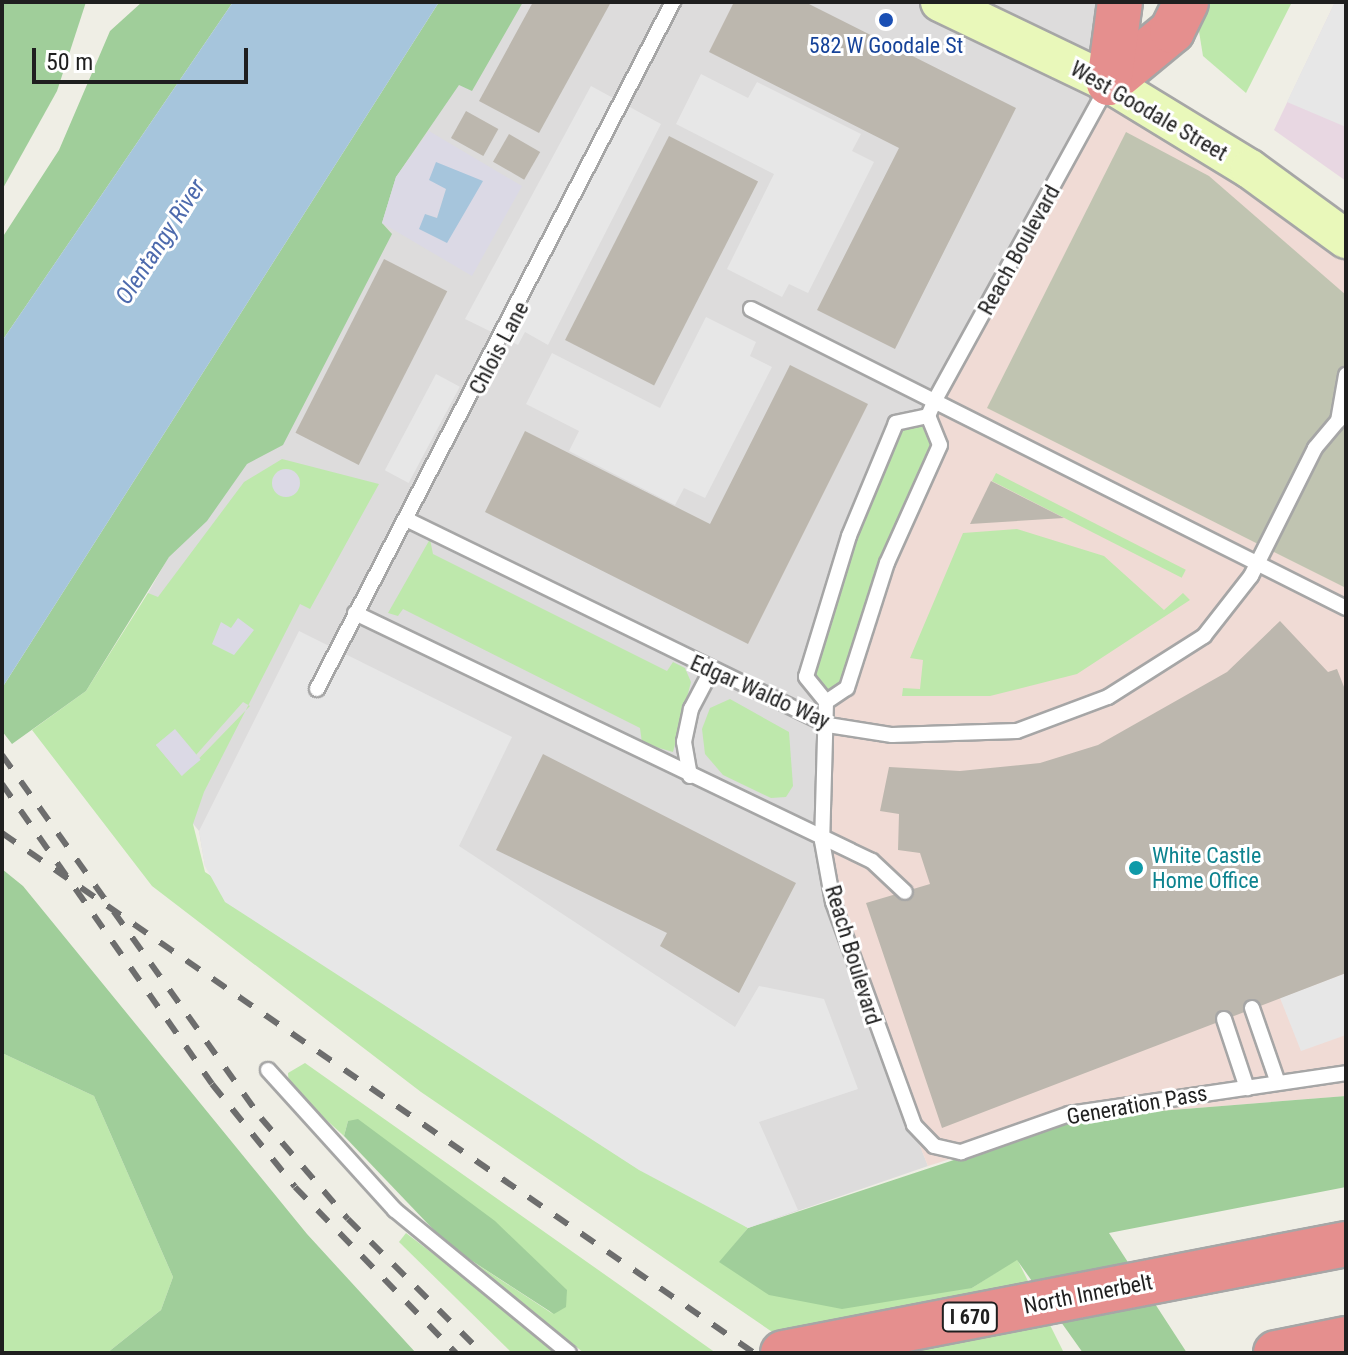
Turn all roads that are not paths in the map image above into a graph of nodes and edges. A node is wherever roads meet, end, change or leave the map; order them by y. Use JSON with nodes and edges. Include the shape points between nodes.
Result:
{"nodes":[{"id":1,"x":673,"y":2,"type":"edge"},
{"id":2,"x":940,"y":2,"type":"edge"},
{"id":3,"x":1120,"y":2,"type":"edge"},
{"id":4,"x":1186,"y":2,"type":"edge"},
{"id":5,"x":1109,"y":83,"type":"junction"},
{"id":6,"x":1346,"y":239,"type":"edge"},
{"id":7,"x":751,"y":309,"type":"dead end"},
{"id":8,"x":1346,"y":375,"type":"edge"},
{"id":9,"x":935,"y":400,"type":"junction"},
{"id":10,"x":928,"y":416,"type":"junction"},
{"id":11,"x":1342,"y":420,"type":"edge"},
{"id":12,"x":406,"y":519,"type":"junction"},
{"id":13,"x":1257,"y":564,"type":"junction"},
{"id":14,"x":1346,"y":608,"type":"edge"},
{"id":15,"x":355,"y":613,"type":"junction"},
{"id":16,"x":711,"y":671,"type":"junction"},
{"id":17,"x":317,"y":689,"type":"dead end"},
{"id":18,"x":826,"y":702,"type":"junction"},
{"id":19,"x":828,"y":725,"type":"junction"},
{"id":20,"x":690,"y":776,"type":"junction"},
{"id":21,"x":822,"y":841,"type":"junction"},
{"id":22,"x":905,"y":892,"type":"dead end"},
{"id":23,"x":1252,"y":1008,"type":"dead end"},
{"id":24,"x":1224,"y":1019,"type":"dead end"},
{"id":25,"x":268,"y":1070,"type":"dead end"},
{"id":26,"x":1346,"y":1073,"type":"edge"},
{"id":27,"x":1278,"y":1083,"type":"junction"},
{"id":28,"x":1247,"y":1088,"type":"junction"},
{"id":29,"x":934,"y":1146,"type":"joint"},
{"id":30,"x":1346,"y":1222,"type":"edge"},
{"id":31,"x":1346,"y":1244,"type":"edge"},
{"id":32,"x":1156,"y":1281,"type":"junction"},
{"id":33,"x":1346,"y":1339,"type":"edge"},
{"id":34,"x":569,"y":1353,"type":"edge"},
{"id":35,"x":783,"y":1353,"type":"edge"},
{"id":36,"x":1276,"y":1353,"type":"edge"}],
"edges":[{"from":1,"to":12,"type":"lane","name":"Chlois Lane"},
{"from":2,"to":5,"type":"street","name":"West Goodale Street"},
{"from":3,"to":5,"type":"highway"},
{"from":4,"to":5,"type":"highway","via":[[1172,31]]},
{"from":5,"to":6,"type":"street","name":"West Goodale Street","via":[[1250,169]]},
{"from":5,"to":9,"type":"lane","name":"Reach Boulevard"},
{"from":7,"to":9,"type":"lane"},
{"from":8,"to":11,"type":"lane","name":"Edgar Waldo Way"},
{"from":9,"to":10,"type":"lane","name":"Reach Boulevard"},
{"from":9,"to":13,"type":"lane"},
{"from":10,"to":18,"type":"lane","via":[[940,445],[887,563],[847,688]]},
{"from":10,"to":18,"type":"lane","name":"Reach Boulevard","via":[[896,423],[849,536],[806,677]]},
{"from":11,"to":13,"type":"lane","name":"Edgar Waldo Way","via":[[1315,448]]},
{"from":12,"to":15,"type":"lane","name":"Chlois Lane"},
{"from":12,"to":16,"type":"lane","name":"Edgar Waldo Way"},
{"from":13,"to":14,"type":"lane"},
{"from":13,"to":19,"type":"lane","name":"Edgar Waldo Way","via":[[1204,636],[1062,718],[962,736]]},
{"from":15,"to":17,"type":"lane","name":"Chlois Lane"},
{"from":15,"to":20,"type":"lane"},
{"from":16,"to":19,"type":"lane","name":"Edgar Waldo Way"},
{"from":16,"to":20,"type":"lane","via":[[691,709],[684,742]]},
{"from":18,"to":19,"type":"lane","name":"Reach Boulevard"},
{"from":19,"to":21,"type":"lane","name":"Reach Boulevard"},
{"from":20,"to":21,"type":"lane"},
{"from":21,"to":22,"type":"lane","via":[[872,861]]},
{"from":21,"to":29,"type":"lane","name":"Reach Boulevard","via":[[833,902],[883,1053],[914,1125]]},
{"from":23,"to":27,"type":"lane"},
{"from":24,"to":28,"type":"lane"},
{"from":25,"to":34,"type":"lane","via":[[395,1210]]},
{"from":26,"to":27,"type":"lane","name":"Generation Pass"},
{"from":27,"to":28,"type":"lane","name":"Generation Pass"},
{"from":28,"to":29,"type":"lane","name":"Generation Pass","via":[[1069,1114],[961,1152]]},
{"from":30,"to":32,"type":"highway"},
{"from":31,"to":32,"type":"highway","name":"North Innerbelt","number":"I 670"},
{"from":32,"to":35,"type":"highway","name":"North Innerbelt","number":"I 670"},
{"from":33,"to":36,"type":"highway"}]}
